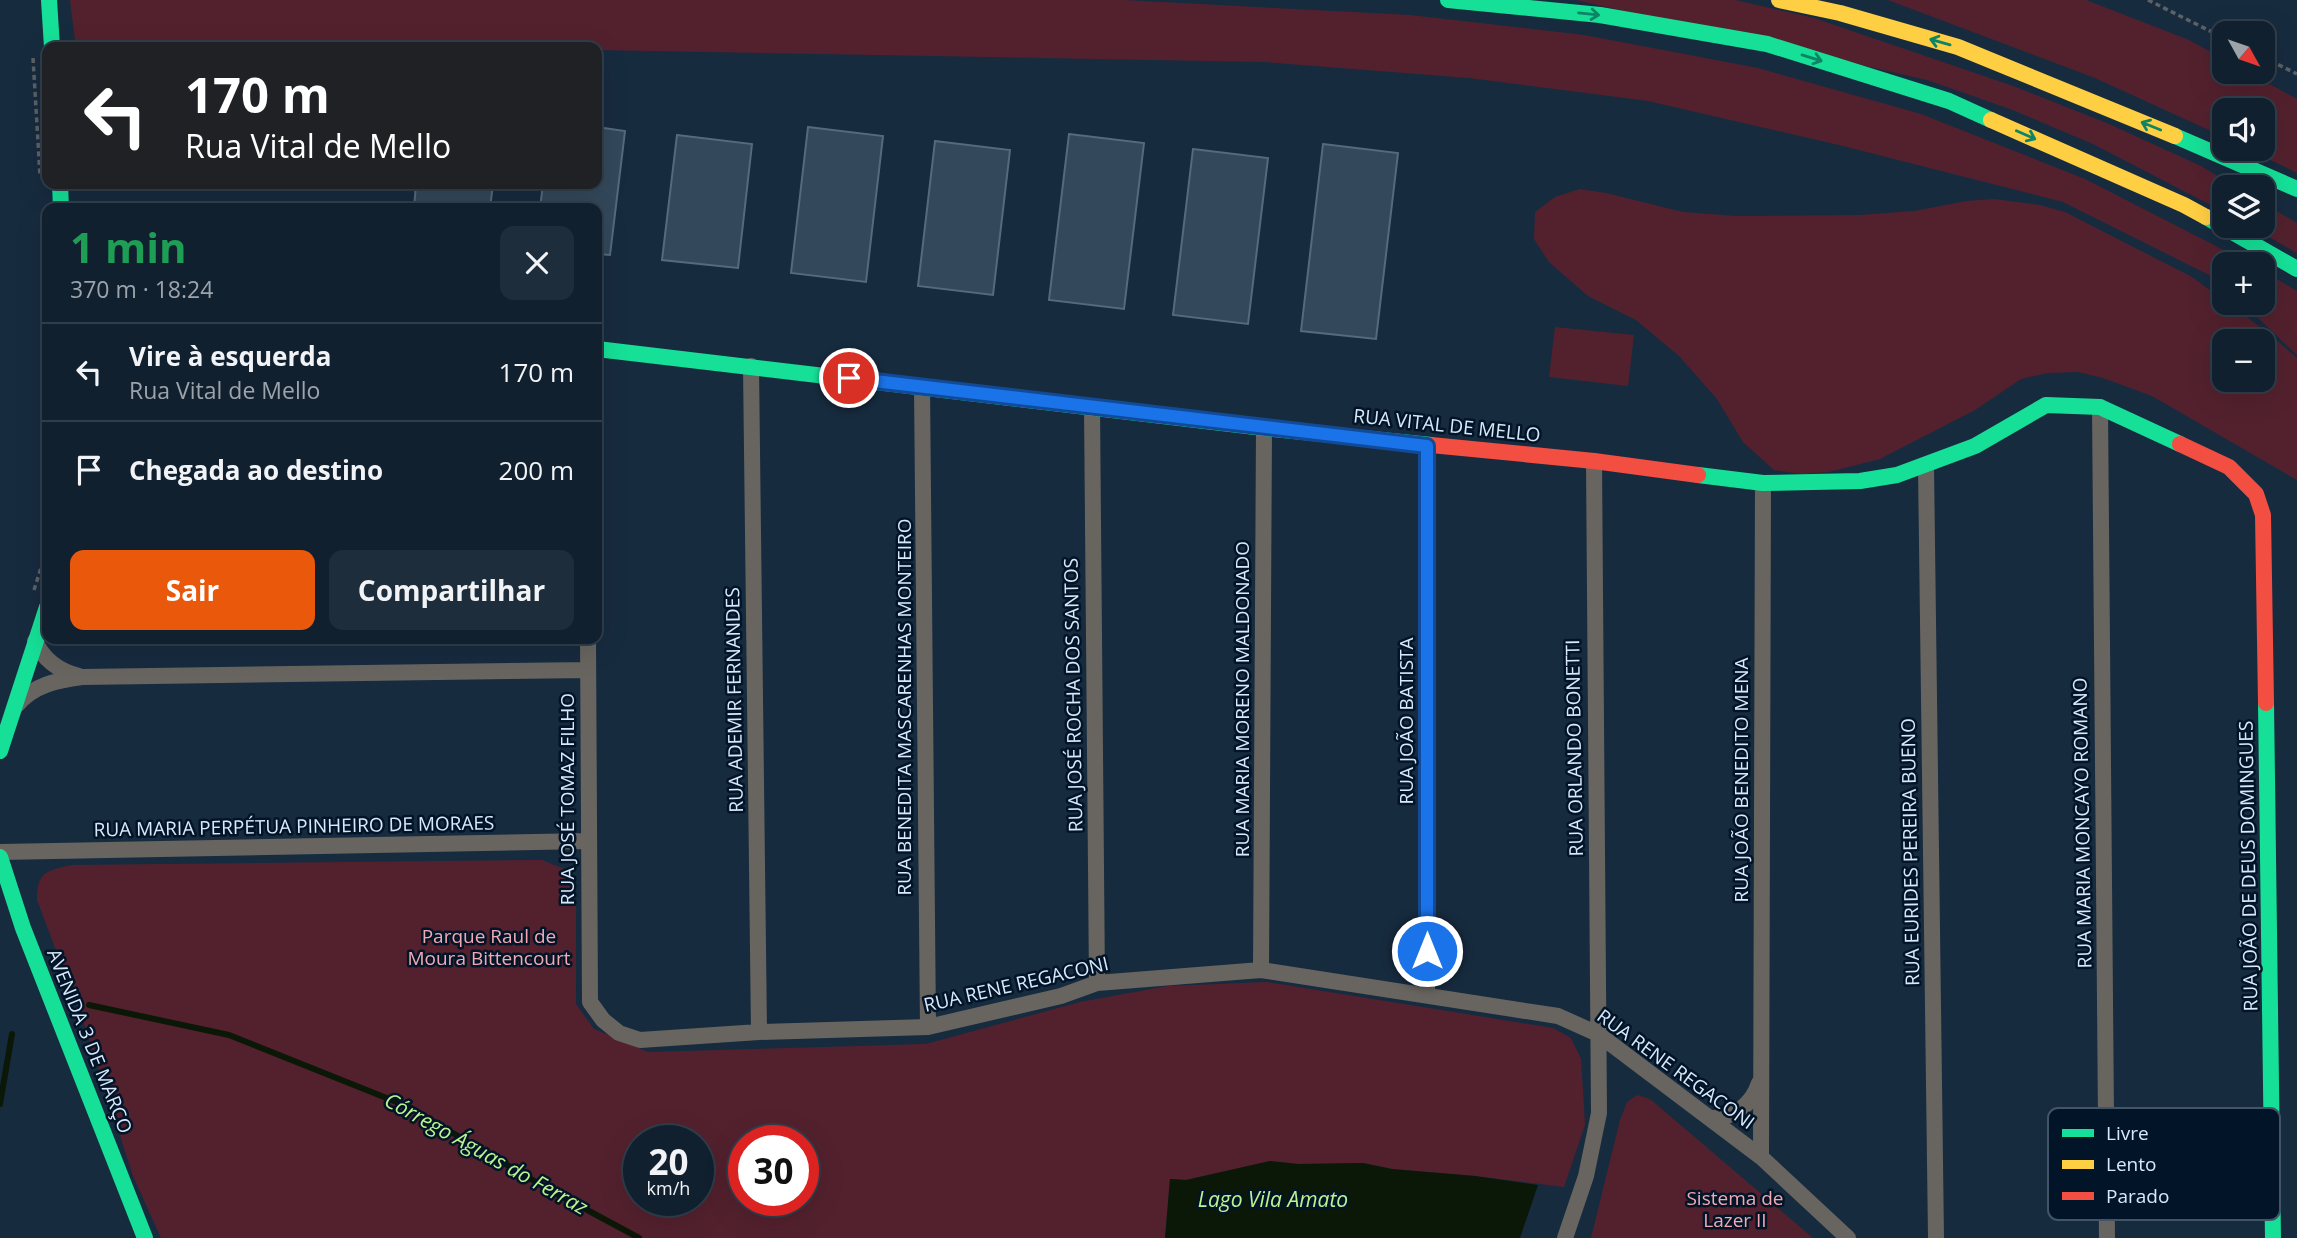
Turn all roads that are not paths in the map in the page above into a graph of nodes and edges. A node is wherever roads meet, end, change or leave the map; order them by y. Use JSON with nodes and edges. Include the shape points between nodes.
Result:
{"nodes":[{"id":1,"x":50,"y":0,"type":"edge"},
{"id":2,"x":1448,"y":0,"type":"edge"},
{"id":3,"x":1779,"y":0,"type":"edge"},
{"id":4,"x":52,"y":42,"type":"edge"},
{"id":5,"x":2212,"y":151,"type":"edge"},
{"id":6,"x":2228,"y":161,"type":"edge"},
{"id":7,"x":2234,"y":161,"type":"edge"},
{"id":8,"x":2297,"y":189,"type":"edge"},
{"id":9,"x":2297,"y":206,"type":"edge"},
{"id":10,"x":2297,"y":270,"type":"edge"},
{"id":11,"x":602,"y":350,"type":"edge"},
{"id":12,"x":751,"y":366,"type":"junction"},
{"id":13,"x":922,"y":386,"type":"junction"},
{"id":14,"x":1092,"y":407,"type":"junction"},
{"id":15,"x":2100,"y":407,"type":"junction"},
{"id":16,"x":1265,"y":428,"type":"junction"},
{"id":17,"x":1427,"y":446,"type":"junction"},
{"id":18,"x":1594,"y":461,"type":"junction"},
{"id":19,"x":1926,"y":466,"type":"junction"},
{"id":20,"x":1763,"y":483,"type":"junction"},
{"id":21,"x":2256,"y":494,"type":"joint"},
{"id":22,"x":42,"y":622,"type":"edge"},
{"id":23,"x":36,"y":641,"type":"junction"},
{"id":24,"x":587,"y":644,"type":"edge"},
{"id":25,"x":588,"y":670,"type":"junction"},
{"id":26,"x":82,"y":677,"type":"junction"},
{"id":27,"x":11,"y":712,"type":"junction"},
{"id":28,"x":0,"y":751,"type":"edge"},
{"id":29,"x":589,"y":841,"type":"junction"},
{"id":30,"x":0,"y":852,"type":"edge"},
{"id":31,"x":0,"y":857,"type":"edge"},
{"id":32,"x":1261,"y":970,"type":"junction"},
{"id":33,"x":1097,"y":983,"type":"junction"},
{"id":34,"x":1427,"y":995,"type":"junction"},
{"id":35,"x":590,"y":1002,"type":"joint"},
{"id":36,"x":928,"y":1027,"type":"junction"},
{"id":37,"x":759,"y":1032,"type":"junction"},
{"id":38,"x":1598,"y":1034,"type":"junction"},
{"id":39,"x":1761,"y":1077,"type":"junction"},
{"id":40,"x":2106,"y":1108,"type":"edge"},
{"id":41,"x":2271,"y":1108,"type":"edge"},
{"id":42,"x":1710,"y":1118,"type":"junction"},
{"id":43,"x":1761,"y":1157,"type":"junction"},
{"id":44,"x":2107,"y":1220,"type":"edge"},
{"id":45,"x":2273,"y":1220,"type":"edge"},
{"id":46,"x":145,"y":1238,"type":"edge"},
{"id":47,"x":1565,"y":1238,"type":"edge"},
{"id":48,"x":1848,"y":1238,"type":"edge"},
{"id":49,"x":1936,"y":1238,"type":"edge"},
{"id":50,"x":2107,"y":1238,"type":"edge"},
{"id":51,"x":2273,"y":1238,"type":"edge"}],
"edges":[{"from":1,"to":4,"type":"main road"},
{"from":2,"to":10,"type":"main road","one_way":true,"via":[[1600,15],[1767,44],[1950,101],[2184,205]]},
{"from":5,"to":3,"type":"main road","one_way":true,"via":[[1958,47]]},
{"from":6,"to":9,"type":"main road"},
{"from":7,"to":8,"type":"main road"},
{"from":11,"to":12,"type":"main road","name":"RUA VITAL DE MELLO"},
{"from":12,"to":13,"type":"main road","name":"RUA VITAL DE MELLO"},
{"from":12,"to":37,"type":"street","name":"RUA ADEMIR FERNANDES"},
{"from":13,"to":14,"type":"main road","name":"RUA VITAL DE MELLO"},
{"from":13,"to":36,"type":"street","name":"RUA BENEDITA MASCARENHAS MONTEIRO"},
{"from":14,"to":16,"type":"main road","name":"RUA VITAL DE MELLO"},
{"from":14,"to":33,"type":"street","name":"RUA JOSÉ ROCHA DOS SANTOS"},
{"from":15,"to":19,"type":"main road","name":"RUA VITAL DE MELLO","via":[[2046,405],[1975,446]]},
{"from":15,"to":21,"type":"main road","name":"RUA VITAL DE MELLO","via":[[2229,467]]},
{"from":15,"to":40,"type":"street","name":"RUA MARIA MONCAYO ROMANO"},
{"from":16,"to":17,"type":"main road","name":"RUA VITAL DE MELLO"},
{"from":16,"to":32,"type":"street","name":"RUA MARIA MORENO MALDONADO"},
{"from":17,"to":18,"type":"main road","name":"RUA VITAL DE MELLO"},
{"from":17,"to":34,"type":"street","name":"RUA JOÃO BATISTA"},
{"from":18,"to":20,"type":"main road","name":"RUA VITAL DE MELLO"},
{"from":18,"to":38,"type":"street","name":"RUA ORLANDO BONETTI"},
{"from":19,"to":20,"type":"main road","name":"RUA VITAL DE MELLO","via":[[1860,481]]},
{"from":19,"to":49,"type":"street","name":"RUA EURIDES PEREIRA BUENO"},
{"from":20,"to":39,"type":"street","name":"RUA JOÃO BENEDITO MENA"},
{"from":21,"to":41,"type":"main road","name":"RUA JOÃO DE DEUS DOMINGUES","via":[[2263,515]]},
{"from":22,"to":23,"type":"main road"},
{"from":23,"to":26,"type":"street","via":[[49,661]]},
{"from":23,"to":27,"type":"main road"},
{"from":24,"to":25,"type":"street","name":"RUA JOSÉ TOMAZ FILHO"},
{"from":25,"to":26,"type":"street"},
{"from":25,"to":29,"type":"street","name":"RUA JOSÉ TOMAZ FILHO"},
{"from":26,"to":27,"type":"street","via":[[44,685],[24,696]]},
{"from":27,"to":28,"type":"main road"},
{"from":29,"to":30,"type":"street","name":"RUA MARIA PERPÉTUA PINHEIRO DE MORAES"},
{"from":29,"to":35,"type":"street","name":"RUA JOSÉ TOMAZ FILHO"},
{"from":31,"to":46,"type":"main road","name":"AVENIDA 3 DE MARÇO","via":[[23,928]]},
{"from":32,"to":33,"type":"street","name":"RUA RENE REGACONI"},
{"from":32,"to":34,"type":"street","name":"RUA RENE REGACONI"},
{"from":33,"to":36,"type":"street","name":"RUA RENE REGACONI","via":[[1062,996]]},
{"from":34,"to":38,"type":"street","name":"RUA RENE REGACONI","via":[[1558,1016]]},
{"from":35,"to":37,"type":"street","name":"RUA RENE REGACONI","via":[[603,1020],[640,1040]]},
{"from":36,"to":37,"type":"street","name":"RUA RENE REGACONI"},
{"from":38,"to":42,"type":"street","name":"RUA RENE REGACONI"},
{"from":38,"to":47,"type":"street","name":"RUA ORLANDO BONETTI","via":[[1599,1113],[1586,1176]]},
{"from":39,"to":42,"type":"street","name":"RUA JOÃO BENEDITO MENA","via":[[1756,1093],[1744,1107],[1730,1116]]},
{"from":39,"to":43,"type":"street","name":"RUA JOÃO BENEDITO MENA"},
{"from":42,"to":43,"type":"street","name":"RUA RENE REGACONI"},
{"from":43,"to":48,"type":"street","name":"RUA RENE REGACONI"},
{"from":44,"to":50,"type":"street","name":"RUA MARIA MONCAYO ROMANO"},
{"from":45,"to":51,"type":"main road","name":"RUA JOÃO DE DEUS DOMINGUES"}]}
